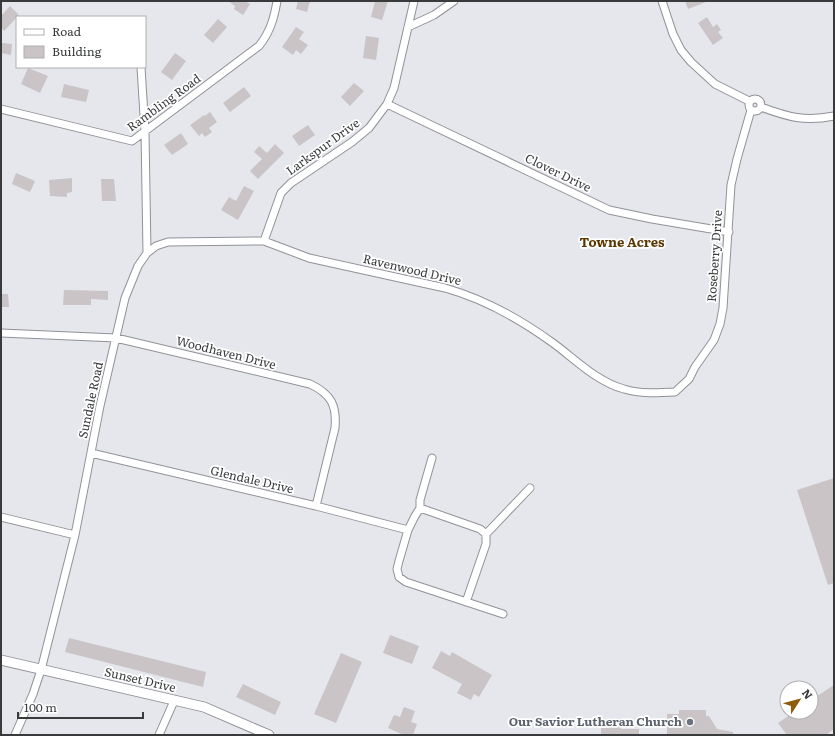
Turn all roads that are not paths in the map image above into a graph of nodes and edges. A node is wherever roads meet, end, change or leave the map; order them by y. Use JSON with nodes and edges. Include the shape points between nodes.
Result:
{"nodes":[{"id":1,"x":277,"y":1,"type":"edge"},
{"id":2,"x":414,"y":1,"type":"edge"},
{"id":3,"x":454,"y":1,"type":"edge"},
{"id":4,"x":662,"y":1,"type":"edge"},
{"id":5,"x":408,"y":27,"type":"junction"},
{"id":6,"x":141,"y":68,"type":"edge"},
{"id":7,"x":749,"y":101,"type":"junction"},
{"id":8,"x":388,"y":104,"type":"junction"},
{"id":9,"x":761,"y":108,"type":"junction"},
{"id":10,"x":1,"y":109,"type":"edge"},
{"id":11,"x":751,"y":110,"type":"junction"},
{"id":12,"x":834,"y":116,"type":"edge"},
{"id":13,"x":145,"y":132,"type":"junction"},
{"id":14,"x":729,"y":232,"type":"junction"},
{"id":15,"x":264,"y":241,"type":"junction"},
{"id":16,"x":147,"y":253,"type":"junction"},
{"id":17,"x":1,"y":333,"type":"edge"},
{"id":18,"x":116,"y":338,"type":"junction"},
{"id":19,"x":675,"y":392,"type":"joint"},
{"id":20,"x":91,"y":453,"type":"junction"},
{"id":21,"x":432,"y":458,"type":"dead end"},
{"id":22,"x":530,"y":488,"type":"dead end"},
{"id":23,"x":316,"y":506,"type":"junction"},
{"id":24,"x":420,"y":508,"type":"junction"},
{"id":25,"x":1,"y":517,"type":"edge"},
{"id":26,"x":408,"y":530,"type":"junction"},
{"id":27,"x":486,"y":534,"type":"junction"},
{"id":28,"x":75,"y":535,"type":"junction"},
{"id":29,"x":466,"y":602,"type":"junction"},
{"id":30,"x":503,"y":614,"type":"dead end"},
{"id":31,"x":1,"y":660,"type":"edge"},
{"id":32,"x":41,"y":670,"type":"junction"},
{"id":33,"x":174,"y":701,"type":"junction"},
{"id":34,"x":15,"y":735,"type":"edge"},
{"id":35,"x":159,"y":735,"type":"edge"},
{"id":36,"x":270,"y":735,"type":"edge"}],
"edges":[{"from":1,"to":13,"type":"street","name":"Rambling Road","via":[[267,36],[259,46]]},
{"from":2,"to":5,"type":"street","name":"Larkspur Drive"},
{"from":3,"to":5,"type":"street","via":[[434,15]]},
{"from":4,"to":7,"type":"street","via":[[673,34],[691,62],[715,84]]},
{"from":5,"to":8,"type":"street","name":"Larkspur Drive"},
{"from":6,"to":13,"type":"street"},
{"from":7,"to":9,"type":"street","via":[[754,98],[759,100]]},
{"from":7,"to":11,"type":"street"},
{"from":8,"to":14,"type":"street","name":"Clover Drive","via":[[609,210]]},
{"from":8,"to":15,"type":"street","name":"Larkspur Drive","via":[[369,128],[291,183],[281,193]]},
{"from":9,"to":11,"type":"street","via":[[757,111]]},
{"from":9,"to":12,"type":"street","via":[[802,119]]},
{"from":10,"to":13,"type":"street","name":"Rambling Road","via":[[132,141]]},
{"from":11,"to":14,"type":"street","name":"Roseberry Drive","via":[[731,185]]},
{"from":13,"to":16,"type":"street"},
{"from":14,"to":19,"type":"street","name":"Roseberry Drive","via":[[720,324],[714,340],[689,379]]},
{"from":15,"to":16,"type":"street","name":"Ravenwood Drive","via":[[168,242],[156,246]]},
{"from":15,"to":19,"type":"street","name":"Ravenwood Drive","via":[[309,258],[460,292],[526,324],[610,383],[637,391]]},
{"from":16,"to":18,"type":"street","name":"Sundale Road","via":[[129,286]]},
{"from":17,"to":18,"type":"street","name":"Woodhaven Drive"},
{"from":18,"to":20,"type":"street","name":"Sundale Road"},
{"from":18,"to":23,"type":"street","name":"Woodhaven Drive","via":[[310,384],[325,393],[335,409],[335,428]]},
{"from":20,"to":23,"type":"street","name":"Glendale Drive"},
{"from":20,"to":28,"type":"street","name":"Sundale Road"},
{"from":21,"to":24,"type":"street"},
{"from":22,"to":27,"type":"street"},
{"from":23,"to":26,"type":"street","name":"Glendale Drive"},
{"from":24,"to":26,"type":"street"},
{"from":24,"to":27,"type":"street","via":[[480,529]]},
{"from":25,"to":28,"type":"street"},
{"from":26,"to":29,"type":"street","via":[[397,569],[399,577],[406,582]]},
{"from":27,"to":29,"type":"street","via":[[486,544]]},
{"from":28,"to":32,"type":"street","name":"Sundale Road"},
{"from":29,"to":30,"type":"street"},
{"from":31,"to":32,"type":"main road","name":"Sunset Drive"},
{"from":32,"to":33,"type":"main road","name":"Sunset Drive"},
{"from":32,"to":34,"type":"street","name":"Sundale Road"},
{"from":33,"to":35,"type":"street"},
{"from":33,"to":36,"type":"main road","name":"Sunset Drive","via":[[204,707]]}]}
